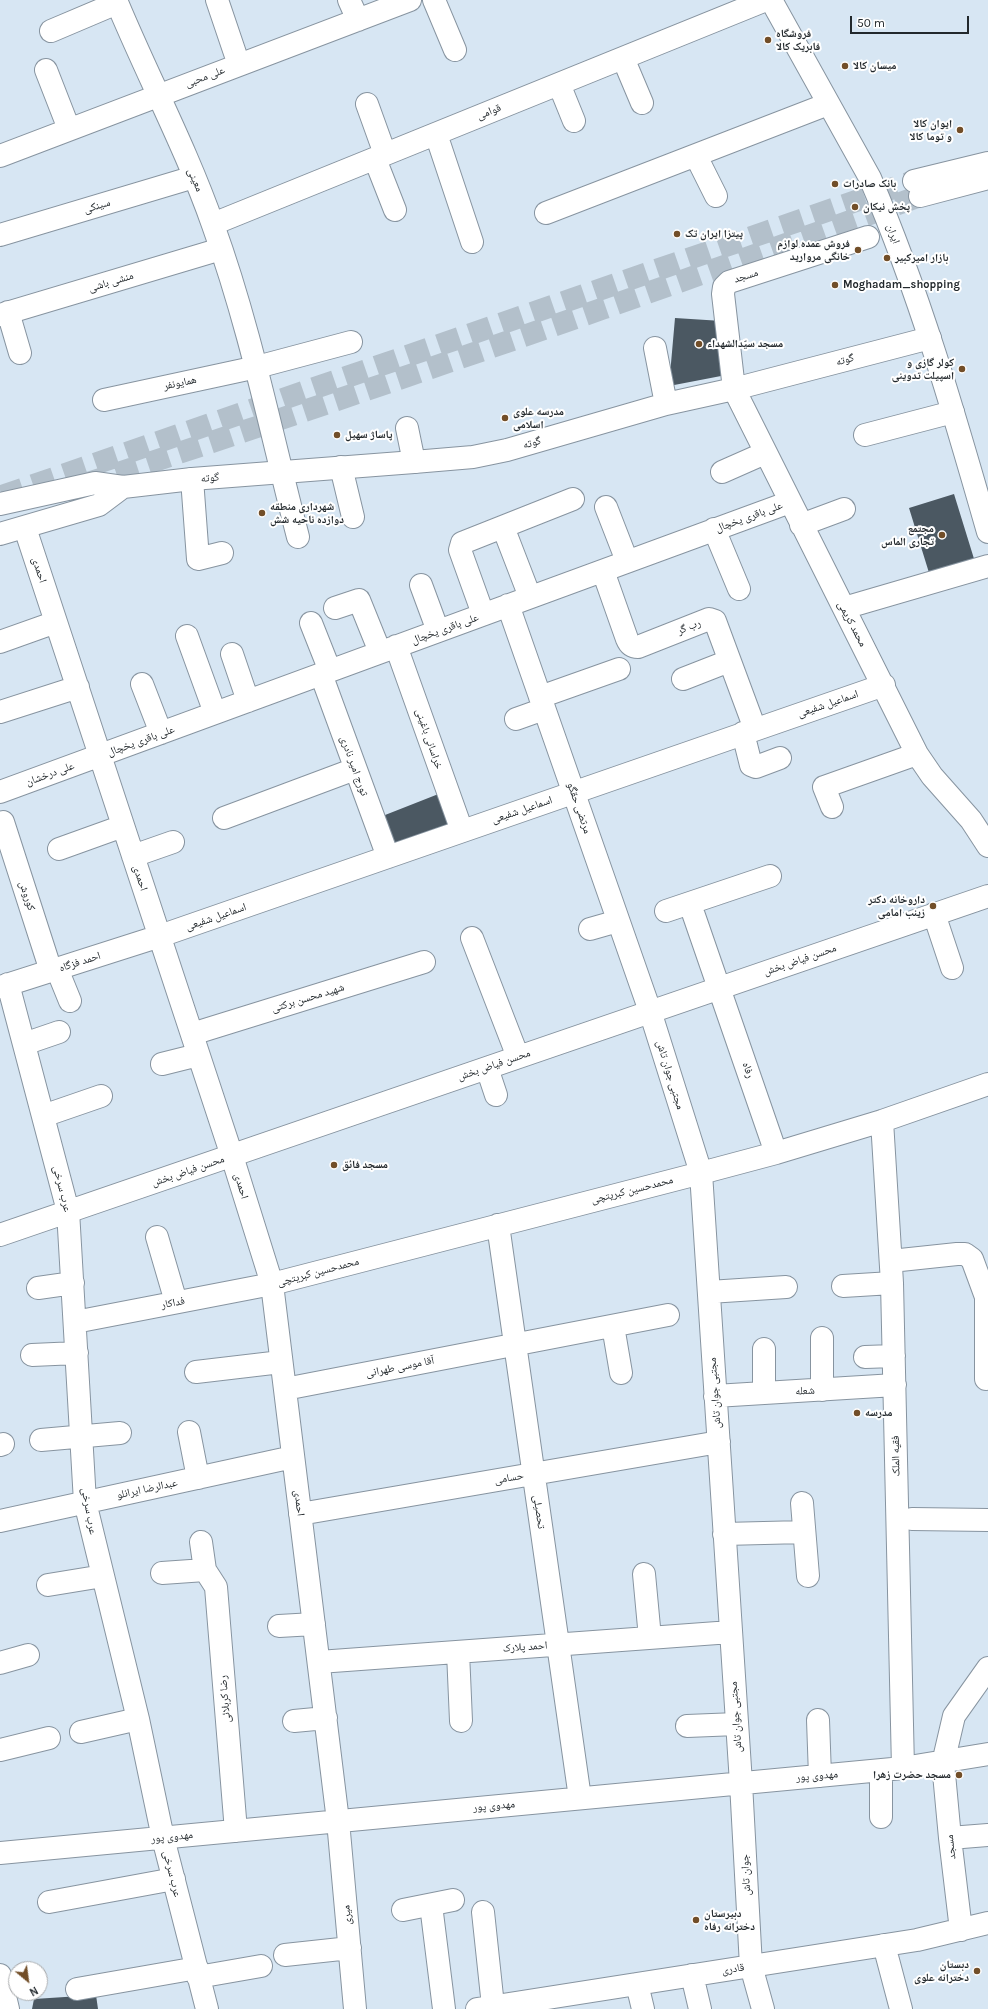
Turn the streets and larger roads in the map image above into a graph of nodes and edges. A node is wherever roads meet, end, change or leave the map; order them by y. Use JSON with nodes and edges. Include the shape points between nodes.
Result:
{"nodes":[{"id":1,"x":216,"y":0,"type":"edge"},
{"id":2,"x":349,"y":0,"type":"edge"},
{"id":3,"x":410,"y":0,"type":"edge"},
{"id":4,"x":434,"y":0,"type":"edge"},
{"id":5,"x":766,"y":0,"type":"edge"},
{"id":6,"x":771,"y":0,"type":"edge"},
{"id":7,"x":117,"y":2,"type":"edge"},
{"id":8,"x":358,"y":20,"type":"junction"},
{"id":9,"x":51,"y":31,"type":"dead end"},
{"id":10,"x":455,"y":50,"type":"dead end"},
{"id":11,"x":623,"y":58,"type":"junction"},
{"id":12,"x":238,"y":65,"type":"junction"},
{"id":13,"x":46,"y":70,"type":"dead end"},
{"id":14,"x":559,"y":84,"type":"junction"},
{"id":15,"x":157,"y":95,"type":"junction"},
{"id":16,"x":642,"y":103,"type":"dead end"},
{"id":17,"x":367,"y":104,"type":"dead end"},
{"id":18,"x":828,"y":104,"type":"junction"},
{"id":19,"x":574,"y":121,"type":"dead end"},
{"id":20,"x":69,"y":129,"type":"junction"},
{"id":21,"x":436,"y":134,"type":"junction"},
{"id":22,"x":0,"y":156,"type":"edge"},
{"id":23,"x":380,"y":156,"type":"junction"},
{"id":24,"x":696,"y":156,"type":"junction"},
{"id":25,"x":988,"y":162,"type":"edge"},
{"id":26,"x":194,"y":177,"type":"junction"},
{"id":27,"x":988,"y":178,"type":"edge"},
{"id":28,"x":716,"y":196,"type":"dead end"},
{"id":29,"x":395,"y":210,"type":"dead end"},
{"id":30,"x":546,"y":213,"type":"dead end"},
{"id":31,"x":213,"y":224,"type":"junction"},
{"id":32,"x":0,"y":235,"type":"edge"},
{"id":33,"x":868,"y":237,"type":"dead end"},
{"id":34,"x":472,"y":242,"type":"dead end"},
{"id":35,"x":221,"y":249,"type":"junction"},
{"id":36,"x":4,"y":314,"type":"edge"},
{"id":37,"x":930,"y":338,"type":"junction"},
{"id":38,"x":351,"y":342,"type":"dead end"},
{"id":39,"x":655,"y":348,"type":"dead end"},
{"id":40,"x":20,"y":353,"type":"dead end"},
{"id":41,"x":257,"y":367,"type":"junction"},
{"id":42,"x":734,"y":389,"type":"junction"},
{"id":43,"x":104,"y":400,"type":"dead end"},
{"id":44,"x":666,"y":404,"type":"junction"},
{"id":45,"x":953,"y":412,"type":"junction"},
{"id":46,"x":407,"y":428,"type":"dead end"},
{"id":47,"x":865,"y":435,"type":"dead end"},
{"id":48,"x":765,"y":453,"type":"junction"},
{"id":49,"x":414,"y":462,"type":"junction"},
{"id":50,"x":341,"y":467,"type":"junction"},
{"id":51,"x":281,"y":471,"type":"junction"},
{"id":52,"x":722,"y":472,"type":"dead end"},
{"id":53,"x":192,"y":479,"type":"junction"},
{"id":54,"x":123,"y":487,"type":"junction"},
{"id":55,"x":38,"y":496,"type":"junction"},
{"id":56,"x":572,"y":499,"type":"dead end"},
{"id":57,"x":984,"y":501,"type":"edge"},
{"id":58,"x":790,"y":502,"type":"junction"},
{"id":59,"x":0,"y":504,"type":"edge"},
{"id":60,"x":606,"y":506,"type":"dead end"},
{"id":61,"x":844,"y":509,"type":"dead end"},
{"id":62,"x":354,"y":517,"type":"dead end"},
{"id":63,"x":35,"y":525,"type":"junction"},
{"id":64,"x":801,"y":525,"type":"junction"},
{"id":65,"x":503,"y":527,"type":"junction"},
{"id":66,"x":714,"y":529,"type":"junction"},
{"id":67,"x":988,"y":532,"type":"edge"},
{"id":68,"x":0,"y":534,"type":"edge"},
{"id":69,"x":298,"y":537,"type":"dead end"},
{"id":70,"x":222,"y":553,"type":"dead end"},
{"id":71,"x":627,"y":561,"type":"junction"},
{"id":72,"x":988,"y":566,"type":"edge"},
{"id":73,"x":602,"y":571,"type":"junction"},
{"id":74,"x":422,"y":585,"type":"dead end"},
{"id":75,"x":739,"y":589,"type":"dead end"},
{"id":76,"x":530,"y":597,"type":"junction"},
{"id":77,"x":508,"y":605,"type":"junction"},
{"id":78,"x":335,"y":608,"type":"dead end"},
{"id":79,"x":844,"y":608,"type":"junction"},
{"id":80,"x":483,"y":614,"type":"junction"},
{"id":81,"x":56,"y":622,"type":"junction"},
{"id":82,"x":311,"y":623,"type":"dead end"},
{"id":83,"x":438,"y":631,"type":"junction"},
{"id":84,"x":187,"y":636,"type":"dead end"},
{"id":85,"x":0,"y":642,"type":"edge"},
{"id":86,"x":388,"y":649,"type":"junction"},
{"id":87,"x":232,"y":654,"type":"dead end"},
{"id":88,"x":729,"y":661,"type":"junction"},
{"id":89,"x":619,"y":669,"type":"dead end"},
{"id":90,"x":325,"y":673,"type":"junction"},
{"id":91,"x":683,"y":679,"type":"dead end"},
{"id":92,"x":142,"y":684,"type":"dead end"},
{"id":93,"x":884,"y":685,"type":"junction"},
{"id":94,"x":78,"y":687,"type":"junction"},
{"id":95,"x":248,"y":701,"type":"junction"},
{"id":96,"x":542,"y":703,"type":"junction"},
{"id":97,"x":0,"y":712,"type":"edge"},
{"id":98,"x":215,"y":713,"type":"junction"},
{"id":99,"x":516,"y":719,"type":"dead end"},
{"id":100,"x":749,"y":731,"type":"junction"},
{"id":101,"x":161,"y":733,"type":"junction"},
{"id":102,"x":917,"y":754,"type":"junction"},
{"id":103,"x":100,"y":755,"type":"junction"},
{"id":104,"x":780,"y":758,"type":"dead end"},
{"id":105,"x":355,"y":769,"type":"junction"},
{"id":106,"x":0,"y":792,"type":"edge"},
{"id":107,"x":573,"y":792,"type":"junction"},
{"id":108,"x":832,"y":807,"type":"dead end"},
{"id":109,"x":224,"y":818,"type":"dead end"},
{"id":110,"x":3,"y":822,"type":"dead end"},
{"id":111,"x":123,"y":826,"type":"junction"},
{"id":112,"x":462,"y":831,"type":"junction"},
{"id":113,"x":173,"y":842,"type":"dead end"},
{"id":114,"x":988,"y":846,"type":"edge"},
{"id":115,"x":59,"y":848,"type":"dead end"},
{"id":116,"x":133,"y":856,"type":"junction"},
{"id":117,"x":388,"y":857,"type":"junction"},
{"id":118,"x":770,"y":876,"type":"dead end"},
{"id":119,"x":988,"y":896,"type":"edge"},
{"id":120,"x":690,"y":904,"type":"junction"},
{"id":121,"x":666,"y":911,"type":"dead end"},
{"id":122,"x":934,"y":914,"type":"junction"},
{"id":123,"x":618,"y":921,"type":"junction"},
{"id":124,"x":590,"y":929,"type":"dead end"},
{"id":125,"x":160,"y":936,"type":"junction"},
{"id":126,"x":472,"y":938,"type":"dead end"},
{"id":127,"x":424,"y":962,"type":"dead end"},
{"id":128,"x":952,"y":968,"type":"dead end"},
{"id":129,"x":54,"y":970,"type":"junction"},
{"id":130,"x":4,"y":986,"type":"edge"},
{"id":131,"x":719,"y":988,"type":"junction"},
{"id":132,"x":70,"y":1001,"type":"dead end"},
{"id":133,"x":650,"y":1011,"type":"junction"},
{"id":134,"x":59,"y":1032,"type":"dead end"},
{"id":135,"x":192,"y":1034,"type":"junction"},
{"id":136,"x":24,"y":1044,"type":"junction"},
{"id":137,"x":198,"y":1054,"type":"junction"},
{"id":138,"x":518,"y":1057,"type":"junction"},
{"id":139,"x":162,"y":1064,"type":"dead end"},
{"id":140,"x":486,"y":1068,"type":"junction"},
{"id":141,"x":988,"y":1084,"type":"edge"},
{"id":142,"x":496,"y":1095,"type":"dead end"},
{"id":143,"x":101,"y":1096,"type":"dead end"},
{"id":144,"x":43,"y":1116,"type":"junction"},
{"id":145,"x":882,"y":1121,"type":"junction"},
{"id":146,"x":776,"y":1153,"type":"junction"},
{"id":147,"x":232,"y":1156,"type":"junction"},
{"id":148,"x":701,"y":1173,"type":"junction"},
{"id":149,"x":68,"y":1211,"type":"junction"},
{"id":150,"x":498,"y":1225,"type":"junction"},
{"id":151,"x":0,"y":1235,"type":"edge"},
{"id":152,"x":157,"y":1236,"type":"dead end"},
{"id":153,"x":891,"y":1261,"type":"junction"},
{"id":154,"x":73,"y":1283,"type":"junction"},
{"id":155,"x":892,"y":1283,"type":"junction"},
{"id":156,"x":272,"y":1284,"type":"junction"},
{"id":157,"x":843,"y":1286,"type":"dead end"},
{"id":158,"x":786,"y":1287,"type":"dead end"},
{"id":159,"x":38,"y":1288,"type":"dead end"},
{"id":160,"x":709,"y":1292,"type":"junction"},
{"id":161,"x":987,"y":1296,"type":"edge"},
{"id":162,"x":176,"y":1302,"type":"junction"},
{"id":163,"x":668,"y":1315,"type":"dead end"},
{"id":164,"x":75,"y":1322,"type":"junction"},
{"id":165,"x":613,"y":1326,"type":"junction"},
{"id":166,"x":822,"y":1338,"type":"dead end"},
{"id":167,"x":515,"y":1345,"type":"junction"},
{"id":168,"x":764,"y":1349,"type":"dead end"},
{"id":169,"x":77,"y":1353,"type":"junction"},
{"id":170,"x":32,"y":1355,"type":"dead end"},
{"id":171,"x":894,"y":1356,"type":"junction"},
{"id":172,"x":866,"y":1357,"type":"dead end"},
{"id":173,"x":281,"y":1362,"type":"junction"},
{"id":174,"x":196,"y":1372,"type":"dead end"},
{"id":175,"x":620,"y":1373,"type":"dead end"},
{"id":176,"x":986,"y":1379,"type":"dead end"},
{"id":177,"x":895,"y":1384,"type":"junction"},
{"id":178,"x":285,"y":1389,"type":"junction"},
{"id":179,"x":822,"y":1390,"type":"junction"},
{"id":180,"x":764,"y":1393,"type":"junction"},
{"id":181,"x":715,"y":1396,"type":"junction"},
{"id":182,"x":189,"y":1432,"type":"dead end"},
{"id":183,"x":120,"y":1433,"type":"dead end"},
{"id":184,"x":81,"y":1437,"type":"junction"},
{"id":185,"x":41,"y":1440,"type":"dead end"},
{"id":186,"x":718,"y":1442,"type":"junction"},
{"id":187,"x":293,"y":1457,"type":"junction"},
{"id":188,"x":534,"y":1474,"type":"junction"},
{"id":189,"x":198,"y":1478,"type":"junction"},
{"id":190,"x":85,"y":1502,"type":"junction"},
{"id":191,"x":802,"y":1503,"type":"dead end"},
{"id":192,"x":300,"y":1514,"type":"junction"},
{"id":193,"x":912,"y":1519,"type":"dead end"},
{"id":194,"x":988,"y":1520,"type":"edge"},
{"id":195,"x":0,"y":1521,"type":"edge"},
{"id":196,"x":804,"y":1532,"type":"junction"},
{"id":197,"x":724,"y":1534,"type":"junction"},
{"id":198,"x":201,"y":1542,"type":"dead end"},
{"id":199,"x":205,"y":1570,"type":"junction"},
{"id":200,"x":162,"y":1573,"type":"dead end"},
{"id":201,"x":644,"y":1574,"type":"dead end"},
{"id":202,"x":103,"y":1576,"type":"junction"},
{"id":203,"x":808,"y":1576,"type":"dead end"},
{"id":204,"x":48,"y":1585,"type":"dead end"},
{"id":205,"x":314,"y":1624,"type":"junction"},
{"id":206,"x":279,"y":1626,"type":"dead end"},
{"id":207,"x":731,"y":1632,"type":"junction"},
{"id":208,"x":650,"y":1638,"type":"junction"},
{"id":209,"x":558,"y":1645,"type":"junction"},
{"id":210,"x":458,"y":1652,"type":"junction"},
{"id":211,"x":28,"y":1655,"type":"dead end"},
{"id":212,"x":318,"y":1662,"type":"junction"},
{"id":213,"x":0,"y":1663,"type":"edge"},
{"id":214,"x":988,"y":1668,"type":"edge"},
{"id":215,"x":326,"y":1718,"type":"junction"},
{"id":216,"x":138,"y":1719,"type":"junction"},
{"id":217,"x":818,"y":1720,"type":"dead end"},
{"id":218,"x":294,"y":1721,"type":"dead end"},
{"id":219,"x":460,"y":1721,"type":"dead end"},
{"id":220,"x":737,"y":1724,"type":"junction"},
{"id":221,"x":687,"y":1726,"type":"dead end"},
{"id":222,"x":81,"y":1732,"type":"dead end"},
{"id":223,"x":49,"y":1738,"type":"dead end"},
{"id":224,"x":0,"y":1750,"type":"edge"},
{"id":225,"x":988,"y":1754,"type":"edge"},
{"id":226,"x":943,"y":1763,"type":"junction"},
{"id":227,"x":903,"y":1768,"type":"junction"},
{"id":228,"x":881,"y":1770,"type":"junction"},
{"id":229,"x":820,"y":1776,"type":"junction"},
{"id":230,"x":741,"y":1783,"type":"junction"},
{"id":231,"x":580,"y":1798,"type":"junction"},
{"id":232,"x":881,"y":1817,"type":"dead end"},
{"id":233,"x":338,"y":1821,"type":"junction"},
{"id":234,"x":236,"y":1831,"type":"junction"},
{"id":235,"x":988,"y":1835,"type":"edge"},
{"id":236,"x":164,"y":1838,"type":"junction"},
{"id":237,"x":950,"y":1838,"type":"junction"},
{"id":238,"x":0,"y":1853,"type":"edge"},
{"id":239,"x":174,"y":1879,"type":"junction"},
{"id":240,"x":453,"y":1900,"type":"dead end"},
{"id":241,"x":49,"y":1902,"type":"dead end"},
{"id":242,"x":432,"y":1905,"type":"junction"},
{"id":243,"x":403,"y":1910,"type":"dead end"},
{"id":244,"x":483,"y":1912,"type":"dead end"},
{"id":245,"x":988,"y":1923,"type":"edge"},
{"id":246,"x":961,"y":1930,"type":"junction"},
{"id":247,"x":884,"y":1945,"type":"junction"},
{"id":248,"x":350,"y":1948,"type":"junction"},
{"id":249,"x":285,"y":1955,"type":"dead end"},
{"id":250,"x":260,"y":1966,"type":"dead end"},
{"id":251,"x":751,"y":1966,"type":"junction"},
{"id":252,"x":198,"y":1973,"type":"junction"},
{"id":253,"x":692,"y":1975,"type":"junction"},
{"id":254,"x":0,"y":1976,"type":"edge"},
{"id":255,"x":637,"y":1984,"type":"junction"},
{"id":256,"x":76,"y":1989,"type":"dead end"},
{"id":257,"x":521,"y":2006,"type":"edge"},
{"id":258,"x":485,"y":2007,"type":"edge"},
{"id":259,"x":8,"y":2009,"type":"edge"},
{"id":260,"x":207,"y":2009,"type":"edge"},
{"id":261,"x":355,"y":2009,"type":"edge"},
{"id":262,"x":444,"y":2009,"type":"edge"},
{"id":263,"x":644,"y":2009,"type":"edge"},
{"id":264,"x":700,"y":2009,"type":"edge"},
{"id":265,"x":763,"y":2009,"type":"edge"},
{"id":266,"x":900,"y":2009,"type":"edge"}],
"edges":[{"from":1,"to":12,"type":"street"},
{"from":2,"to":8,"type":"street"},
{"from":3,"to":8,"type":"street","name":"علی محبی"},
{"from":4,"to":10,"type":"street"},
{"from":5,"to":11,"type":"street","name":"قوامی"},
{"from":6,"to":18,"type":"street","name":"ایران"},
{"from":7,"to":9,"type":"street"},
{"from":7,"to":15,"type":"street","name":"معینی"},
{"from":8,"to":12,"type":"street","name":"علی محبی"},
{"from":11,"to":14,"type":"street","name":"قوامی"},
{"from":11,"to":16,"type":"street"},
{"from":12,"to":15,"type":"street","name":"علی محبی"},
{"from":13,"to":20,"type":"street"},
{"from":14,"to":19,"type":"street"},
{"from":14,"to":21,"type":"street","name":"قوامی"},
{"from":15,"to":20,"type":"street","name":"علی محبی"},
{"from":15,"to":26,"type":"street","name":"معینی"},
{"from":17,"to":23,"type":"street"},
{"from":18,"to":24,"type":"street"},
{"from":18,"to":37,"type":"street","name":"ایران","via":[[870,178],[889,222]]},
{"from":20,"to":22,"type":"street","name":"علی محبی"},
{"from":21,"to":23,"type":"street","name":"قوامی"},
{"from":21,"to":34,"type":"street"},
{"from":23,"to":29,"type":"street"},
{"from":23,"to":31,"type":"street","name":"قوامی"},
{"from":24,"to":28,"type":"street"},
{"from":24,"to":30,"type":"street"},
{"from":25,"to":27,"type":"street","via":[[917,188]]},
{"from":26,"to":31,"type":"street","name":"معینی"},
{"from":26,"to":32,"type":"street","name":"سینکی"},
{"from":31,"to":35,"type":"street","name":"معینی"},
{"from":33,"to":42,"type":"street","name":"مسجد","via":[[729,282],[724,287]]},
{"from":35,"to":36,"type":"street","name":"منشی باشی"},
{"from":35,"to":41,"type":"street","name":"معینی"},
{"from":36,"to":40,"type":"street"},
{"from":37,"to":42,"type":"street","name":"گوته"},
{"from":37,"to":45,"type":"street","name":"ایران"},
{"from":38,"to":41,"type":"street","name":"همایونفر"},
{"from":39,"to":44,"type":"street"},
{"from":41,"to":43,"type":"street","name":"همایونفر"},
{"from":41,"to":51,"type":"street","name":"معینی"},
{"from":42,"to":44,"type":"street","name":"گوته"},
{"from":42,"to":48,"type":"street","name":"محمد کریمی"},
{"from":44,"to":49,"type":"street","name":"گوته","via":[[507,450],[473,457]]},
{"from":45,"to":47,"type":"street"},
{"from":45,"to":57,"type":"street","name":"ایران"},
{"from":46,"to":49,"type":"street"},
{"from":48,"to":52,"type":"street"},
{"from":48,"to":58,"type":"street","name":"محمد کریمی"},
{"from":49,"to":50,"type":"street","name":"گوته"},
{"from":50,"to":51,"type":"street","name":"گوته"},
{"from":50,"to":62,"type":"street"},
{"from":51,"to":53,"type":"street","name":"گوته"},
{"from":51,"to":69,"type":"street","name":"معینی"},
{"from":53,"to":54,"type":"street","name":"گوته"},
{"from":53,"to":70,"type":"street","via":[[198,559]]},
{"from":54,"to":55,"type":"street","name":"گوته","via":[[95,483]]},
{"from":54,"to":63,"type":"street","via":[[99,505]]},
{"from":55,"to":59,"type":"street","name":"گوته"},
{"from":55,"to":63,"type":"street","name":"احمدی","via":[[47,507]]},
{"from":56,"to":65,"type":"street"},
{"from":57,"to":67,"type":"street","name":"ایران"},
{"from":58,"to":64,"type":"street","name":"محمد کریمی"},
{"from":58,"to":66,"type":"street","name":"علی باقری یخچال"},
{"from":60,"to":71,"type":"street"},
{"from":61,"to":64,"type":"street"},
{"from":63,"to":68,"type":"street"},
{"from":63,"to":81,"type":"street","name":"احمدی"},
{"from":64,"to":79,"type":"street","name":"محمد کریمی"},
{"from":65,"to":76,"type":"street"},
{"from":65,"to":80,"type":"street","via":[[460,546]]},
{"from":66,"to":71,"type":"street","name":"علی باقری یخچال"},
{"from":66,"to":75,"type":"street"},
{"from":71,"to":73,"type":"street","name":"علی باقری یخچال"},
{"from":72,"to":79,"type":"street"},
{"from":73,"to":76,"type":"street","name":"علی باقری یخچال"},
{"from":73,"to":88,"type":"street","name":"رب گر","via":[[629,644],[638,647],[712,619]]},
{"from":74,"to":83,"type":"street"},
{"from":76,"to":77,"type":"street","name":"علی باقری یخچال"},
{"from":77,"to":80,"type":"street","name":"علی باقری یخچال"},
{"from":77,"to":96,"type":"street","name":"مرتضی حقگو"},
{"from":78,"to":86,"type":"street","name":"خراسانی باغینی","via":[[359,600]]},
{"from":79,"to":93,"type":"street","name":"محمد کریمی"},
{"from":80,"to":83,"type":"street","name":"علی باقری یخچال"},
{"from":81,"to":85,"type":"street"},
{"from":81,"to":94,"type":"street","name":"احمدی"},
{"from":82,"to":90,"type":"street","name":"تورج امیر نادری"},
{"from":83,"to":86,"type":"street","name":"علی باقری یخچال"},
{"from":84,"to":98,"type":"street"},
{"from":86,"to":90,"type":"street","name":"علی باقری یخچال"},
{"from":86,"to":112,"type":"street","name":"خراسانی باغینی"},
{"from":87,"to":95,"type":"street"},
{"from":88,"to":91,"type":"street"},
{"from":88,"to":100,"type":"street","name":"رب گر"},
{"from":89,"to":96,"type":"street"},
{"from":90,"to":95,"type":"street","name":"علی باقری یخچال"},
{"from":90,"to":105,"type":"street","name":"تورج امیر نادری"},
{"from":92,"to":101,"type":"street"},
{"from":93,"to":100,"type":"street","name":"اسماعیل شفیعی"},
{"from":93,"to":102,"type":"street","name":"محمد کریمی"},
{"from":94,"to":97,"type":"street"},
{"from":94,"to":103,"type":"street","name":"احمدی"},
{"from":95,"to":98,"type":"street","name":"علی باقری یخچال"},
{"from":96,"to":99,"type":"street"},
{"from":96,"to":107,"type":"street","name":"مرتضی حقگو"},
{"from":98,"to":101,"type":"street","name":"علی باقری یخچال"},
{"from":100,"to":104,"type":"street","name":"رب گر","via":[[751,765],[756,767]]},
{"from":100,"to":107,"type":"street","name":"اسماعیل شفیعی"},
{"from":101,"to":103,"type":"street","name":"علی باقری یخچال"},
{"from":102,"to":108,"type":"street","via":[[824,787]]},
{"from":102,"to":114,"type":"street","name":"محمد کریمی"},
{"from":103,"to":106,"type":"street","name":"علی درخشان"},
{"from":103,"to":111,"type":"street","name":"احمدی"},
{"from":105,"to":109,"type":"street"},
{"from":105,"to":117,"type":"street","name":"تورج امیر نادری"},
{"from":107,"to":112,"type":"street","name":"اسماعیل شفیعی"},
{"from":107,"to":123,"type":"street","name":"مرتضی حقگو"},
{"from":110,"to":129,"type":"street","name":"کوروش"},
{"from":111,"to":115,"type":"street"},
{"from":111,"to":116,"type":"street","name":"احمدی"},
{"from":112,"to":117,"type":"street","name":"اسماعیل شفیعی"},
{"from":113,"to":116,"type":"street"},
{"from":116,"to":125,"type":"street","name":"احمدی"},
{"from":117,"to":125,"type":"street","name":"اسماعیل شفیعی"},
{"from":118,"to":120,"type":"street"},
{"from":119,"to":122,"type":"street","name":"محسن فیاض بخش"},
{"from":120,"to":121,"type":"street"},
{"from":120,"to":131,"type":"street","name":"رفاه"},
{"from":122,"to":128,"type":"street"},
{"from":122,"to":131,"type":"street","name":"محسن فیاض بخش"},
{"from":123,"to":124,"type":"street"},
{"from":123,"to":133,"type":"street","name":"مرتضی حقگو"},
{"from":125,"to":129,"type":"street","name":"احمد فزگاه"},
{"from":125,"to":135,"type":"street","name":"احمدی"},
{"from":126,"to":138,"type":"street"},
{"from":127,"to":135,"type":"street","name":"شهید محسن برکتی"},
{"from":129,"to":130,"type":"street","name":"احمد فزگاه"},
{"from":129,"to":132,"type":"street","name":"کوروش"},
{"from":130,"to":136,"type":"street","name":"عرب سرخی"},
{"from":131,"to":133,"type":"street","name":"محسن فیاض بخش"},
{"from":131,"to":146,"type":"street","name":"رفاه"},
{"from":133,"to":138,"type":"street","name":"محسن فیاض بخش"},
{"from":133,"to":148,"type":"street","name":"مجتبی جوان تاش"},
{"from":134,"to":136,"type":"street"},
{"from":135,"to":137,"type":"street","name":"احمدی"},
{"from":136,"to":144,"type":"street","name":"عرب سرخی"},
{"from":137,"to":139,"type":"street"},
{"from":137,"to":147,"type":"street","name":"احمدی"},
{"from":138,"to":140,"type":"street","name":"محسن فیاض بخش"},
{"from":140,"to":142,"type":"street"},
{"from":140,"to":147,"type":"street","name":"محسن فیاض بخش"},
{"from":141,"to":145,"type":"street","name":"محمدحسین کبریتچی"},
{"from":143,"to":144,"type":"street"},
{"from":144,"to":149,"type":"street","name":"عرب سرخی"},
{"from":145,"to":146,"type":"street","name":"محمدحسین کبریتچی"},
{"from":145,"to":153,"type":"street","name":"فقیه الملک"},
{"from":146,"to":148,"type":"street","name":"محمدحسین کبریتچی"},
{"from":147,"to":149,"type":"street","name":"محسن فیاض بخش"},
{"from":147,"to":156,"type":"street","name":"احمدی"},
{"from":148,"to":150,"type":"street","name":"محمدحسین کبریتچی"},
{"from":148,"to":160,"type":"street","name":"مجتبی جوان تاش"},
{"from":149,"to":151,"type":"street","name":"محسن فیاض بخش"},
{"from":149,"to":154,"type":"street","name":"عرب سرخی"},
{"from":150,"to":156,"type":"street","name":"محمدحسین کبریتچی"},
{"from":150,"to":167,"type":"street","name":"تحصیلی"},
{"from":152,"to":162,"type":"street"},
{"from":153,"to":155,"type":"street","name":"فقیه الملک"},
{"from":153,"to":161,"type":"street","via":[[965,1254],[972,1259]]},
{"from":154,"to":159,"type":"street"},
{"from":154,"to":164,"type":"street","name":"عرب سرخی"},
{"from":155,"to":157,"type":"street"},
{"from":155,"to":171,"type":"street","name":"فقیه الملک"},
{"from":156,"to":162,"type":"street","name":"فداکار"},
{"from":156,"to":173,"type":"street","name":"احمدی"},
{"from":158,"to":160,"type":"street"},
{"from":160,"to":181,"type":"street","name":"مجتبی جوان تاش"},
{"from":161,"to":176,"type":"street"},
{"from":162,"to":164,"type":"street","name":"فداکار"},
{"from":163,"to":165,"type":"street","name":"آقا موسی طهرانی"},
{"from":164,"to":169,"type":"street","name":"عرب سرخی"},
{"from":165,"to":167,"type":"street","name":"آقا موسی طهرانی"},
{"from":165,"to":175,"type":"street"},
{"from":166,"to":179,"type":"street"},
{"from":167,"to":178,"type":"street","name":"آقا موسی طهرانی"},
{"from":167,"to":188,"type":"street","name":"تحصیلی"},
{"from":168,"to":180,"type":"street"},
{"from":169,"to":170,"type":"street"},
{"from":169,"to":184,"type":"street","name":"عرب سرخی"},
{"from":171,"to":172,"type":"street"},
{"from":171,"to":177,"type":"street","name":"فقیه الملک"},
{"from":173,"to":174,"type":"street"},
{"from":173,"to":178,"type":"street","name":"احمدی"},
{"from":177,"to":179,"type":"street","name":"شعله"},
{"from":177,"to":227,"type":"street","name":"فقیه الملک"},
{"from":178,"to":187,"type":"street","name":"احمدی"},
{"from":179,"to":180,"type":"street","name":"شعله"},
{"from":180,"to":181,"type":"street","name":"شعله"},
{"from":181,"to":186,"type":"street","name":"مجتبی جوان تاش"},
{"from":182,"to":189,"type":"street"},
{"from":183,"to":184,"type":"street"},
{"from":184,"to":185,"type":"street"},
{"from":184,"to":190,"type":"street","name":"عرب سرخی"},
{"from":186,"to":188,"type":"street","name":"حسامی"},
{"from":186,"to":197,"type":"street","name":"مجتبی جوان تاش"},
{"from":187,"to":189,"type":"street","name":"عبدالرضا ایرانلو"},
{"from":187,"to":192,"type":"street","name":"احمدی"},
{"from":188,"to":192,"type":"street","name":"حسامی"},
{"from":188,"to":209,"type":"street","name":"تحصیلی"},
{"from":189,"to":190,"type":"street","name":"عبدالرضا ایرانلو"},
{"from":190,"to":195,"type":"street","name":"عبدالرضا ایرانلو"},
{"from":190,"to":202,"type":"street","name":"عرب سرخی"},
{"from":191,"to":196,"type":"street"},
{"from":192,"to":205,"type":"street","name":"احمدی"},
{"from":193,"to":194,"type":"street"},
{"from":196,"to":197,"type":"street"},
{"from":196,"to":203,"type":"street"},
{"from":197,"to":207,"type":"street","name":"مجتبی جوان تاش"},
{"from":198,"to":199,"type":"street"},
{"from":199,"to":200,"type":"street"},
{"from":199,"to":234,"type":"street","name":"رضا کربلائی","via":[[216,1587]]},
{"from":201,"to":208,"type":"street"},
{"from":202,"to":204,"type":"street"},
{"from":202,"to":216,"type":"street","name":"عرب سرخی"},
{"from":205,"to":206,"type":"street"},
{"from":205,"to":212,"type":"street","name":"احمدی"},
{"from":207,"to":208,"type":"street","name":"احمد پلارک"},
{"from":207,"to":220,"type":"street","name":"مجتبی جوان تاش"},
{"from":208,"to":209,"type":"street","name":"احمد پلارک"},
{"from":209,"to":210,"type":"street","name":"احمد پلارک"},
{"from":209,"to":231,"type":"street","name":"تحصیلی"},
{"from":210,"to":212,"type":"street","name":"احمد پلارک"},
{"from":210,"to":219,"type":"street"},
{"from":211,"to":213,"type":"street"},
{"from":212,"to":215,"type":"street","name":"احمدی"},
{"from":214,"to":226,"type":"street","name":"مسجد","via":[[954,1716]]},
{"from":215,"to":218,"type":"street"},
{"from":215,"to":233,"type":"street","name":"احمدی"},
{"from":216,"to":222,"type":"street"},
{"from":216,"to":236,"type":"street","name":"عرب سرخی"},
{"from":217,"to":229,"type":"street"},
{"from":220,"to":221,"type":"street"},
{"from":220,"to":230,"type":"street","name":"مجتبی جوان تاش"},
{"from":223,"to":224,"type":"street"},
{"from":225,"to":226,"type":"street","name":"مهدوی پور"},
{"from":226,"to":227,"type":"street","name":"مهدوی پور"},
{"from":226,"to":237,"type":"street","name":"مسجد"},
{"from":227,"to":228,"type":"street","name":"مهدوی پور"},
{"from":228,"to":229,"type":"street","name":"مهدوی پور"},
{"from":228,"to":232,"type":"street"},
{"from":229,"to":230,"type":"street","name":"مهدوی پور"},
{"from":230,"to":231,"type":"street","name":"مهدوی پور"},
{"from":230,"to":251,"type":"street","name":"جوان تاش"},
{"from":231,"to":233,"type":"street","name":"مهدوی پور"},
{"from":233,"to":234,"type":"street","name":"مهدوی پور"},
{"from":233,"to":248,"type":"street","name":"میری"},
{"from":234,"to":236,"type":"street","name":"مهدوی پور"},
{"from":235,"to":237,"type":"street"},
{"from":236,"to":238,"type":"street","name":"مهدوی پور"},
{"from":236,"to":239,"type":"street","name":"عرب سرخی"},
{"from":237,"to":246,"type":"street","name":"مسجد"},
{"from":239,"to":241,"type":"street"},
{"from":239,"to":252,"type":"street","name":"عرب سرخی"},
{"from":240,"to":242,"type":"street"},
{"from":242,"to":243,"type":"street"},
{"from":242,"to":262,"type":"street"},
{"from":244,"to":258,"type":"street"},
{"from":245,"to":246,"type":"street","name":"قادرى"},
{"from":246,"to":247,"type":"street","name":"قادرى"},
{"from":247,"to":251,"type":"street","name":"قادرى"},
{"from":247,"to":266,"type":"street"},
{"from":248,"to":249,"type":"street"},
{"from":248,"to":261,"type":"street","name":"میری"},
{"from":250,"to":252,"type":"street"},
{"from":251,"to":253,"type":"street","name":"قادرى"},
{"from":251,"to":265,"type":"street","name":"جوان تاش"},
{"from":252,"to":256,"type":"street"},
{"from":252,"to":260,"type":"street","name":"عرب سرخی"},
{"from":253,"to":255,"type":"street","name":"قادرى"},
{"from":253,"to":264,"type":"street"},
{"from":254,"to":259,"type":"street"},
{"from":255,"to":257,"type":"street","name":"قادرى"},
{"from":255,"to":263,"type":"street"},
{"from":257,"to":258,"type":"street","name":"قادرى"}]}
